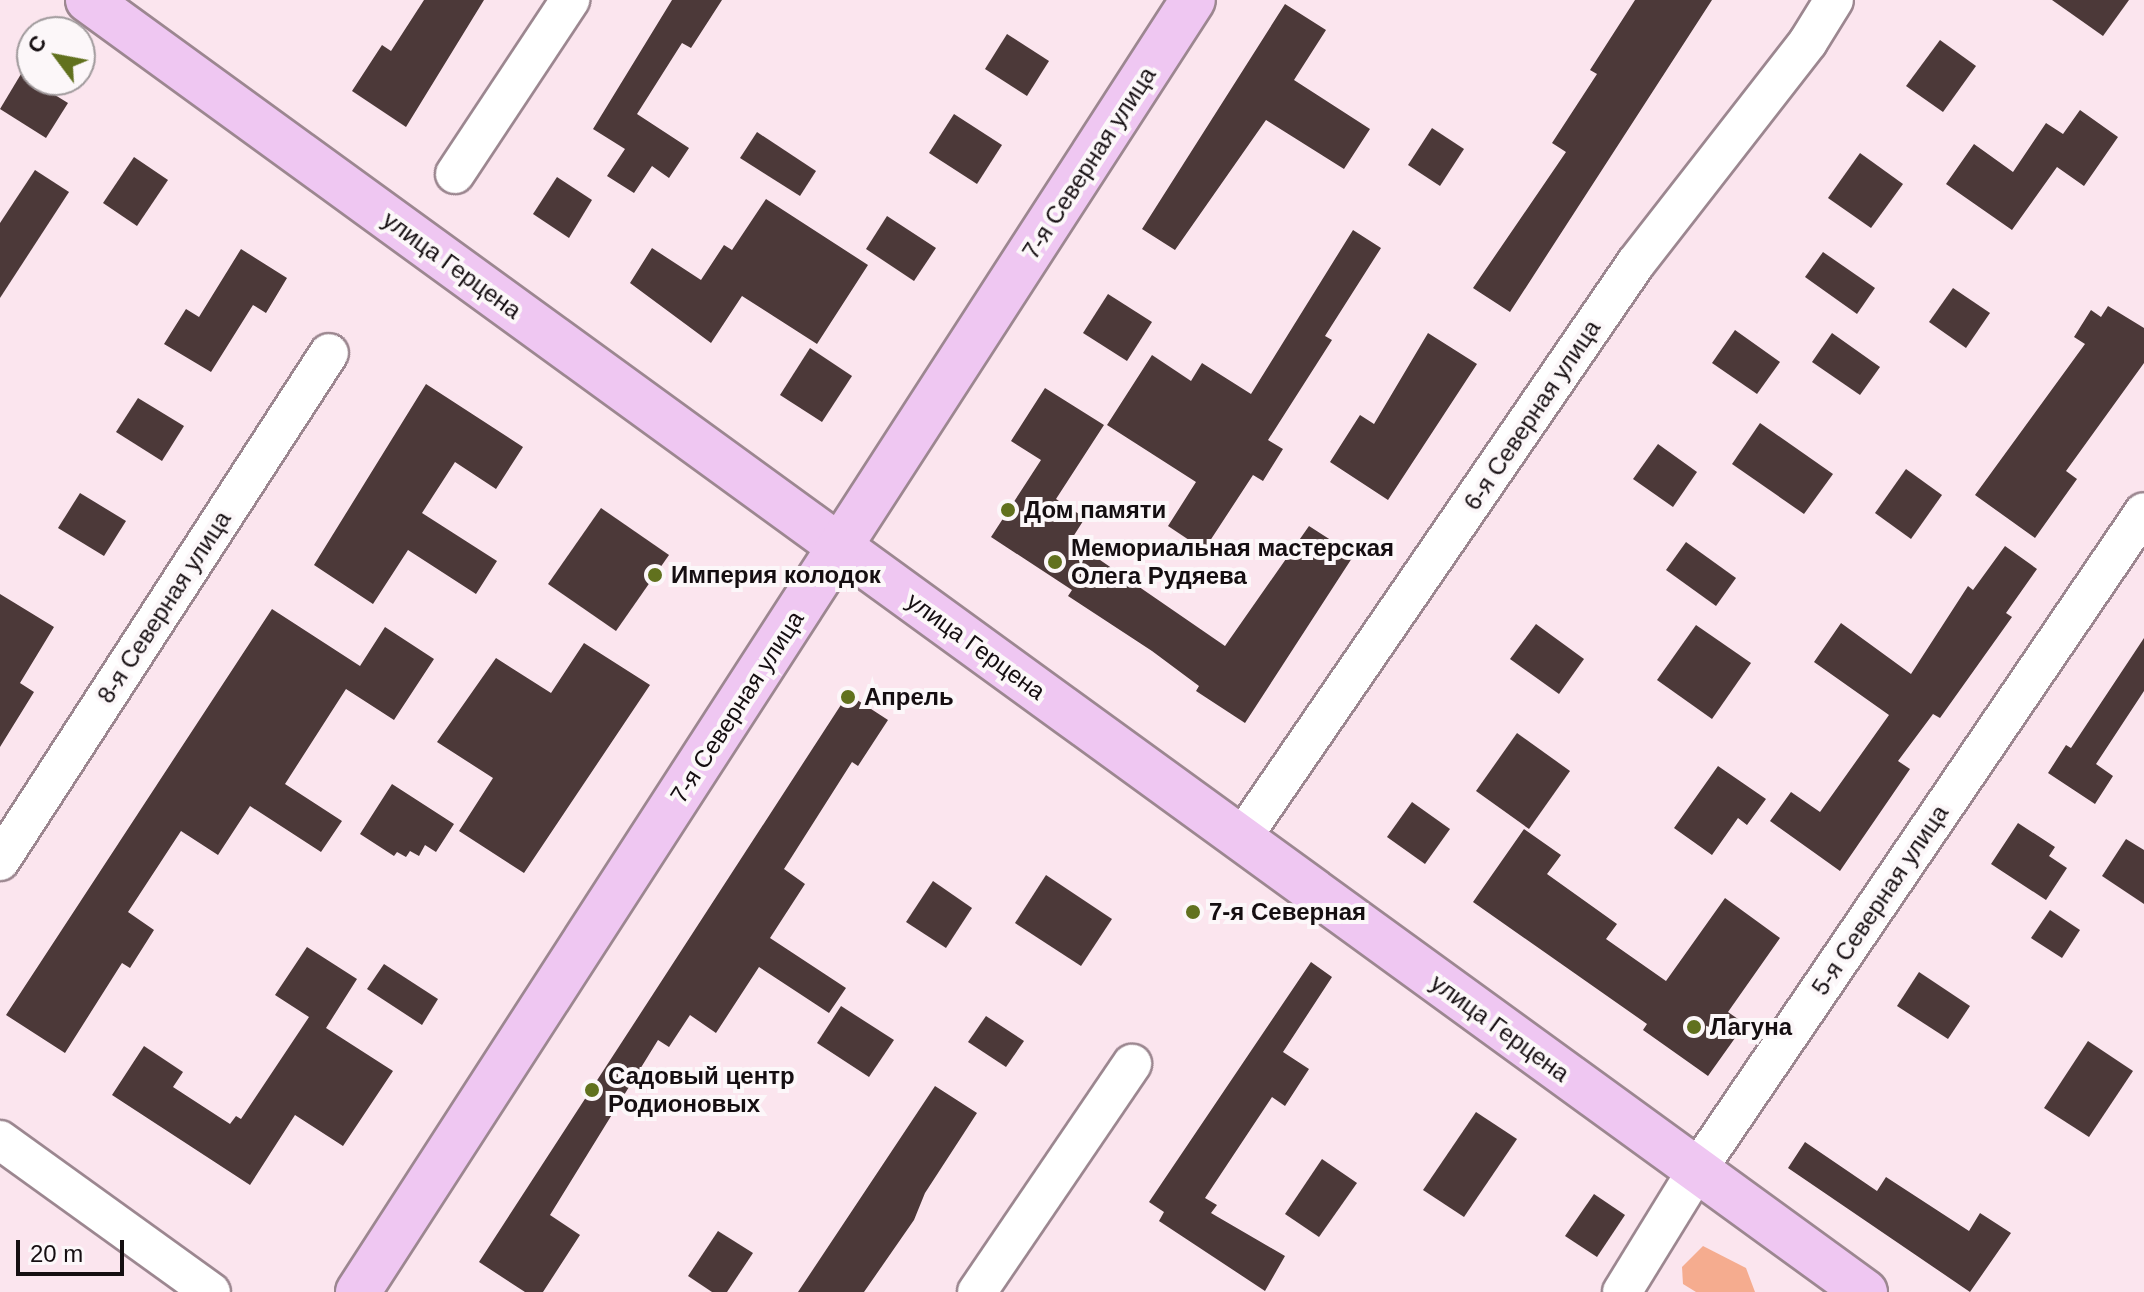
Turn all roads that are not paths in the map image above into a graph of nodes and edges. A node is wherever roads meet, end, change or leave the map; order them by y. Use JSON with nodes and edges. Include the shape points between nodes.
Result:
{"nodes":[{"id":1,"x":88,"y":0,"type":"edge"},
{"id":2,"x":570,"y":0,"type":"edge"},
{"id":3,"x":1193,"y":0,"type":"edge"},
{"id":4,"x":1834,"y":0,"type":"edge"},
{"id":5,"x":455,"y":174,"type":"dead end"},
{"id":6,"x":329,"y":353,"type":"dead end"},
{"id":7,"x":2144,"y":512,"type":"edge"},
{"id":8,"x":839,"y":548,"type":"junction"},
{"id":9,"x":1241,"y":839,"type":"junction"},
{"id":10,"x":0,"y":861,"type":"edge"},
{"id":11,"x":1132,"y":1064,"type":"dead end"},
{"id":12,"x":0,"y":1140,"type":"edge"},
{"id":13,"x":1697,"y":1170,"type":"junction"},
{"id":14,"x":211,"y":1292,"type":"edge"},
{"id":15,"x":358,"y":1292,"type":"edge"},
{"id":16,"x":977,"y":1292,"type":"edge"},
{"id":17,"x":1622,"y":1292,"type":"edge"},
{"id":18,"x":1865,"y":1292,"type":"edge"}],
"edges":[{"from":1,"to":8,"type":"main road","name":"улица Герцена"},
{"from":2,"to":5,"type":"street"},
{"from":3,"to":8,"type":"main road","name":"7-я Северная улица"},
{"from":4,"to":9,"type":"street","name":"6-я Северная улица","via":[[1808,42],[1636,263]]},
{"from":6,"to":10,"type":"street","name":"8-я Северная улица"},
{"from":7,"to":13,"type":"street","name":"5-я Северная улица"},
{"from":8,"to":9,"type":"main road","name":"улица Герцена"},
{"from":8,"to":15,"type":"main road","name":"7-я Северная улица"},
{"from":9,"to":13,"type":"main road","name":"улица Герцена"},
{"from":11,"to":16,"type":"street"},
{"from":12,"to":14,"type":"street"},
{"from":13,"to":17,"type":"street","name":"5-я Северная улица"},
{"from":13,"to":18,"type":"main road","name":"улица Герцена"}]}
